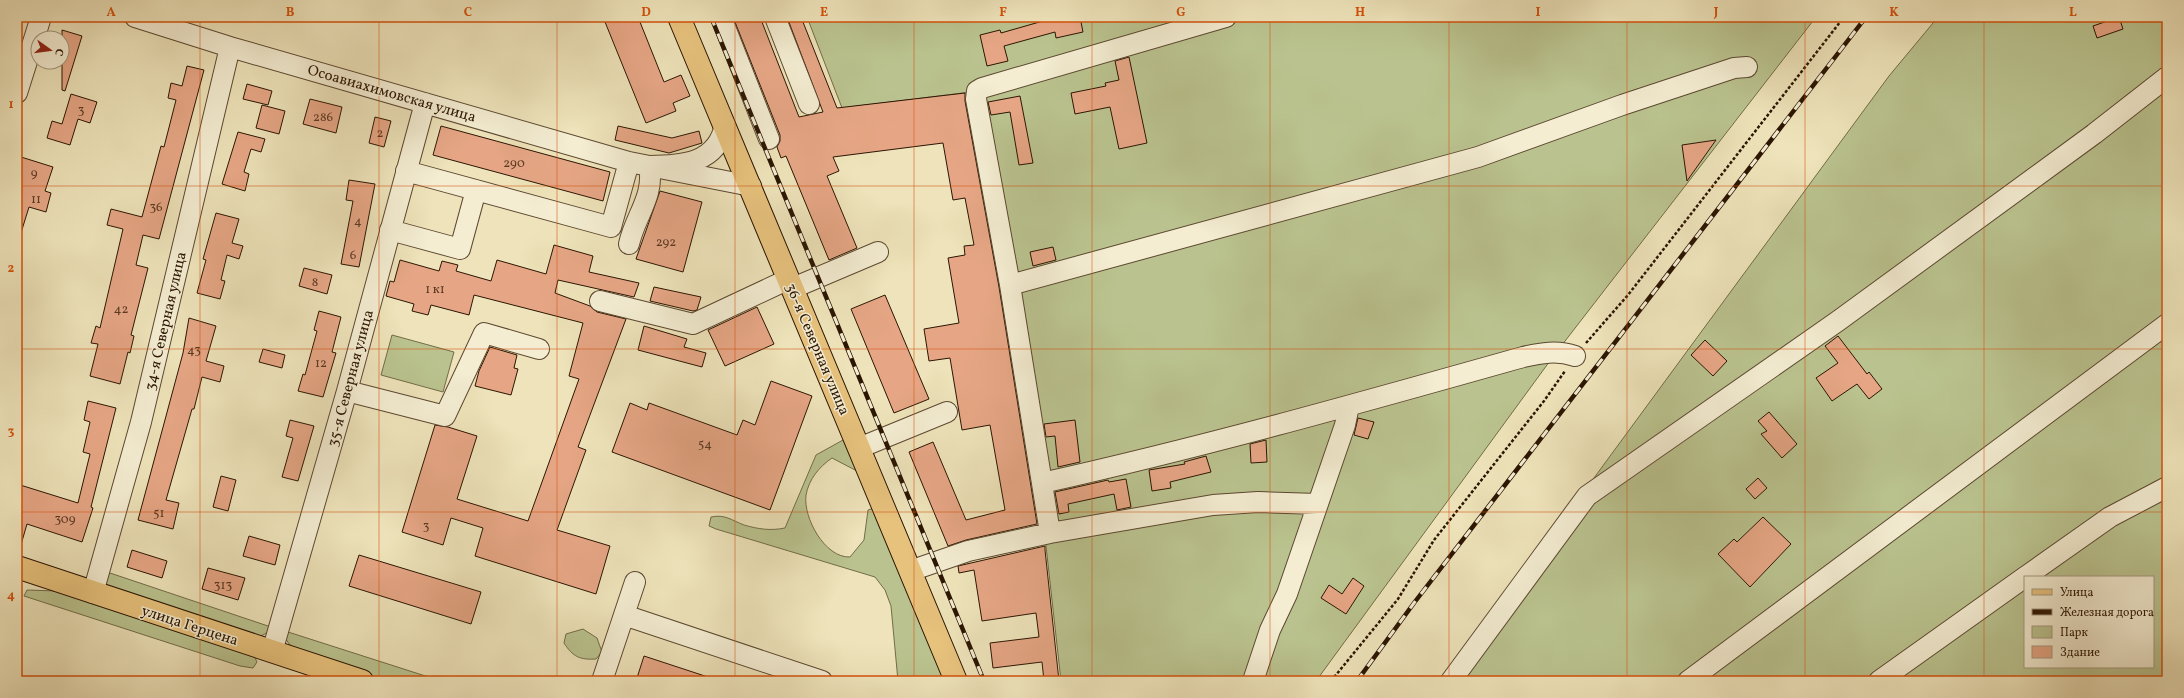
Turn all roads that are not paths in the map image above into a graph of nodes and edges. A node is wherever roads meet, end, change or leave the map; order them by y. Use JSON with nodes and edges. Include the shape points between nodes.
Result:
{"nodes":[{"id":1,"x":41,"y":17,"type":"edge"},
{"id":2,"x":135,"y":17,"type":"edge"},
{"id":3,"x":680,"y":17,"type":"edge"},
{"id":4,"x":722,"y":17,"type":"edge"},
{"id":5,"x":775,"y":17,"type":"edge"},
{"id":6,"x":1226,"y":17,"type":"edge"},
{"id":7,"x":230,"y":47,"type":"junction"},
{"id":8,"x":1747,"y":67,"type":"dead end"},
{"id":9,"x":2167,"y":77,"type":"edge"},
{"id":10,"x":17,"y":93,"type":"edge"},
{"id":11,"x":425,"y":103,"type":"junction"},
{"id":12,"x":809,"y":104,"type":"dead end"},
{"id":13,"x":725,"y":125,"type":"junction"},
{"id":14,"x":768,"y":139,"type":"dead end"},
{"id":15,"x":629,"y":162,"type":"junction"},
{"id":16,"x":649,"y":166,"type":"junction"},
{"id":17,"x":406,"y":172,"type":"junction"},
{"id":18,"x":751,"y":186,"type":"junction"},
{"id":19,"x":476,"y":190,"type":"junction"},
{"id":20,"x":390,"y":230,"type":"junction"},
{"id":21,"x":629,"y":244,"type":"dead end"},
{"id":22,"x":878,"y":252,"type":"dead end"},
{"id":23,"x":791,"y":283,"type":"junction"},
{"id":24,"x":1010,"y":285,"type":"junction"},
{"id":25,"x":600,"y":301,"type":"dead end"},
{"id":26,"x":2167,"y":324,"type":"edge"},
{"id":27,"x":539,"y":348,"type":"dead end"},
{"id":28,"x":1575,"y":356,"type":"dead end"},
{"id":29,"x":347,"y":391,"type":"junction"},
{"id":30,"x":1349,"y":406,"type":"junction"},
{"id":31,"x":947,"y":412,"type":"dead end"},
{"id":32,"x":859,"y":448,"type":"junction"},
{"id":33,"x":1042,"y":483,"type":"junction"},
{"id":34,"x":2167,"y":487,"type":"edge"},
{"id":35,"x":1318,"y":504,"type":"junction"},
{"id":36,"x":1050,"y":533,"type":"junction"},
{"id":37,"x":17,"y":567,"type":"edge"},
{"id":38,"x":910,"y":571,"type":"junction"},
{"id":39,"x":2026,"y":576,"type":"edge"},
{"id":40,"x":2024,"y":578,"type":"edge"},
{"id":41,"x":635,"y":582,"type":"dead end"},
{"id":42,"x":93,"y":593,"type":"junction"},
{"id":43,"x":624,"y":615,"type":"junction"},
{"id":44,"x":272,"y":652,"type":"junction"},
{"id":45,"x":362,"y":681,"type":"edge"},
{"id":46,"x":602,"y":681,"type":"edge"},
{"id":47,"x":822,"y":681,"type":"edge"},
{"id":48,"x":956,"y":681,"type":"edge"},
{"id":49,"x":1253,"y":681,"type":"edge"},
{"id":50,"x":1451,"y":681,"type":"edge"},
{"id":51,"x":1688,"y":681,"type":"edge"},
{"id":52,"x":1878,"y":681,"type":"edge"}],
"edges":[{"from":1,"to":10,"type":"street"},
{"from":2,"to":7,"type":"street","name":"Осоавиахимовская улица"},
{"from":3,"to":13,"type":"main road","name":"36-я Северная улица"},
{"from":4,"to":14,"type":"street"},
{"from":5,"to":12,"type":"street"},
{"from":6,"to":24,"type":"street","via":[[977,91],[976,99]]},
{"from":7,"to":11,"type":"street","name":"Осоавиахимовская улица"},
{"from":7,"to":42,"type":"street","name":"34-я Северная улица","via":[[141,422]]},
{"from":8,"to":24,"type":"street","via":[[1734,68],[1622,104],[1478,158]]},
{"from":9,"to":50,"type":"street","via":[[2094,134],[1838,321],[1587,496]]},
{"from":11,"to":15,"type":"street","name":"Осоавиахимовская улица"},
{"from":11,"to":17,"type":"street","name":"35-я Северная улица"},
{"from":13,"to":16,"type":"street","name":"Осоавиахимовская улица","via":[[722,139],[711,153],[695,161]]},
{"from":13,"to":18,"type":"main road","name":"36-я Северная улица"},
{"from":15,"to":16,"type":"street","name":"Осоавиахимовская улица"},
{"from":15,"to":19,"type":"street","via":[[611,227]]},
{"from":16,"to":18,"type":"street","name":"Осоавиахимовская улица"},
{"from":16,"to":21,"type":"street","via":[[650,188],[647,202],[631,233]]},
{"from":17,"to":19,"type":"street"},
{"from":17,"to":20,"type":"street","name":"35-я Северная улица"},
{"from":18,"to":23,"type":"main road","name":"36-я Северная улица"},
{"from":19,"to":20,"type":"street","via":[[460,249]]},
{"from":20,"to":29,"type":"street","name":"35-я Северная улица"},
{"from":22,"to":23,"type":"street"},
{"from":23,"to":25,"type":"street","via":[[693,324]]},
{"from":23,"to":32,"type":"main road","name":"36-я Северная улица"},
{"from":24,"to":33,"type":"street"},
{"from":26,"to":51,"type":"street"},
{"from":27,"to":29,"type":"street","via":[[484,333],[445,416]]},
{"from":28,"to":30,"type":"street","via":[[1563,352],[1538,354]]},
{"from":29,"to":44,"type":"street","name":"35-я Северная улица"},
{"from":30,"to":33,"type":"street","via":[[1120,466]]},
{"from":30,"to":35,"type":"street"},
{"from":31,"to":32,"type":"street"},
{"from":32,"to":38,"type":"main road","name":"36-я Северная улица"},
{"from":33,"to":36,"type":"street"},
{"from":34,"to":39,"type":"street","via":[[2110,517]]},
{"from":35,"to":36,"type":"street","via":[[1258,502],[1214,506]]},
{"from":35,"to":49,"type":"street"},
{"from":36,"to":38,"type":"street","via":[[968,551]]},
{"from":37,"to":42,"type":"main road","name":"улица Герцена"},
{"from":38,"to":48,"type":"main road","name":"36-я Северная улица"},
{"from":40,"to":52,"type":"street"},
{"from":41,"to":43,"type":"street"},
{"from":42,"to":44,"type":"main road","name":"улица Герцена"},
{"from":43,"to":46,"type":"street"},
{"from":43,"to":47,"type":"street"},
{"from":44,"to":45,"type":"main road","name":"улица Герцена"}]}
